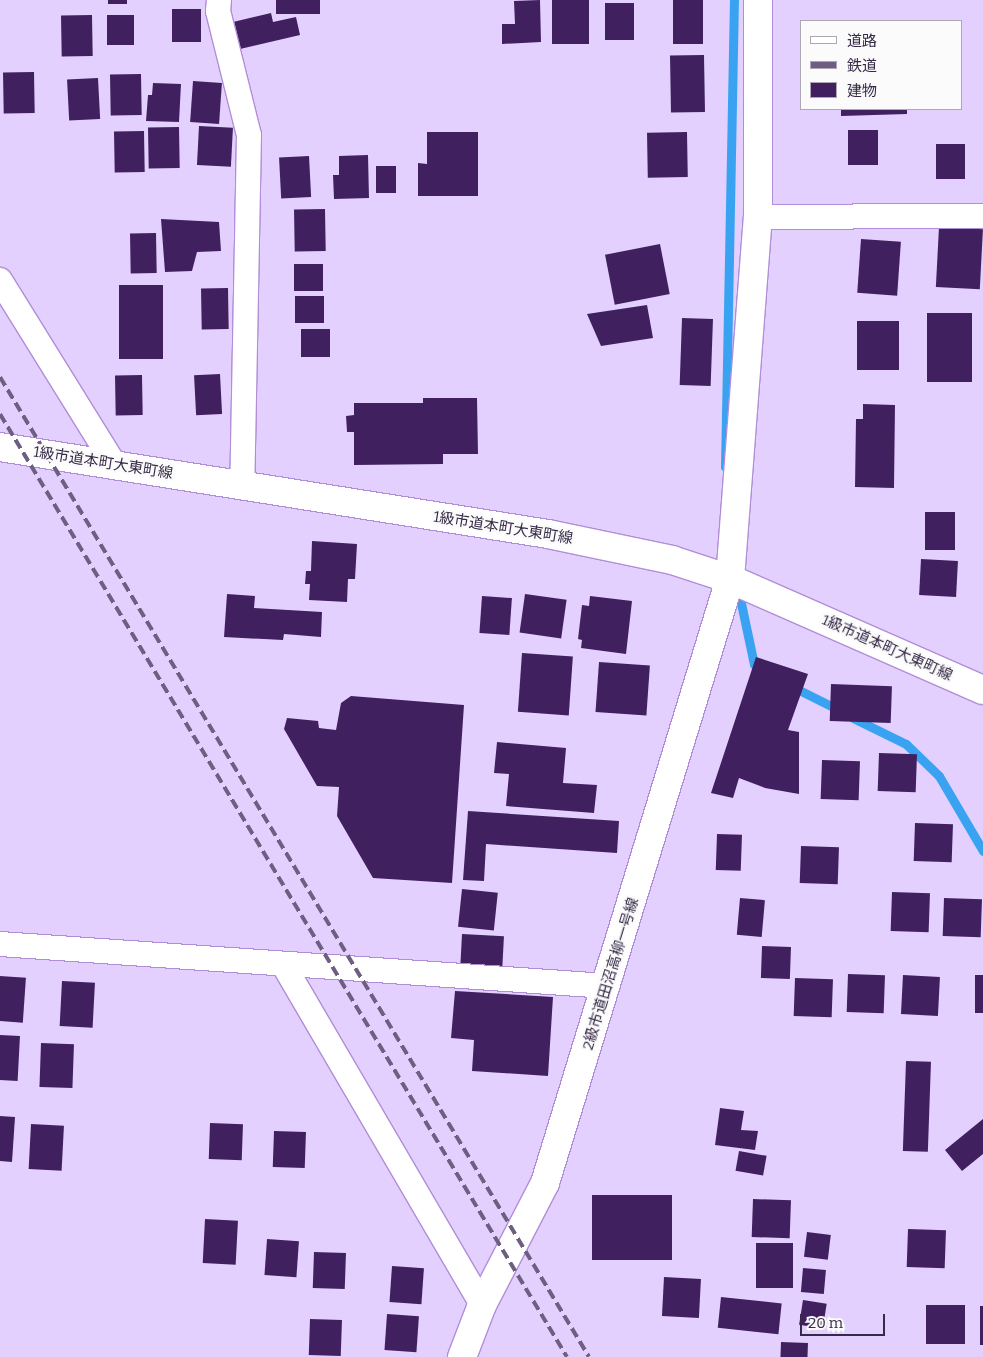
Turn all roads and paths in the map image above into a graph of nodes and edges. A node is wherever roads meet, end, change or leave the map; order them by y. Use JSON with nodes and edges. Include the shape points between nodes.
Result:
{"nodes":[{"id":1,"x":219,"y":0,"type":"edge"},
{"id":2,"x":758,"y":0,"type":"edge"},
{"id":3,"x":983,"y":216,"type":"edge"},
{"id":4,"x":758,"y":217,"type":"junction"},
{"id":5,"x":0,"y":280,"type":"edge"},
{"id":6,"x":0,"y":447,"type":"edge"},
{"id":7,"x":114,"y":464,"type":"junction"},
{"id":8,"x":242,"y":487,"type":"junction"},
{"id":9,"x":730,"y":579,"type":"junction"},
{"id":10,"x":983,"y":690,"type":"edge"},
{"id":11,"x":0,"y":944,"type":"edge"},
{"id":12,"x":283,"y":964,"type":"junction"},
{"id":13,"x":607,"y":986,"type":"junction"},
{"id":14,"x":482,"y":1305,"type":"junction"},
{"id":15,"x":462,"y":1357,"type":"edge"}],
"edges":[{"from":1,"to":8,"type":"street","via":[[218,11],[249,135]]},
{"from":2,"to":4,"type":"street","name":"2級市道田沼高柳一号線"},
{"from":3,"to":4,"type":"street"},
{"from":4,"to":9,"type":"street","name":"2級市道田沼高柳一号線"},
{"from":5,"to":7,"type":"street"},
{"from":6,"to":7,"type":"street","name":"1級市道本町大東町線"},
{"from":7,"to":8,"type":"street","name":"1級市道本町大東町線"},
{"from":8,"to":9,"type":"street","name":"1級市道本町大東町線","via":[[548,534],[672,560]]},
{"from":9,"to":10,"type":"street","name":"1級市道本町大東町線"},
{"from":9,"to":13,"type":"street","name":"2級市道田沼高柳一号線"},
{"from":11,"to":12,"type":"street"},
{"from":12,"to":13,"type":"street"},
{"from":12,"to":14,"type":"street"},
{"from":13,"to":14,"type":"street","name":"2級市道田沼高柳一号線","via":[[546,1183]]},
{"from":14,"to":15,"type":"street","name":"2級市道田沼高柳一号線"}]}
